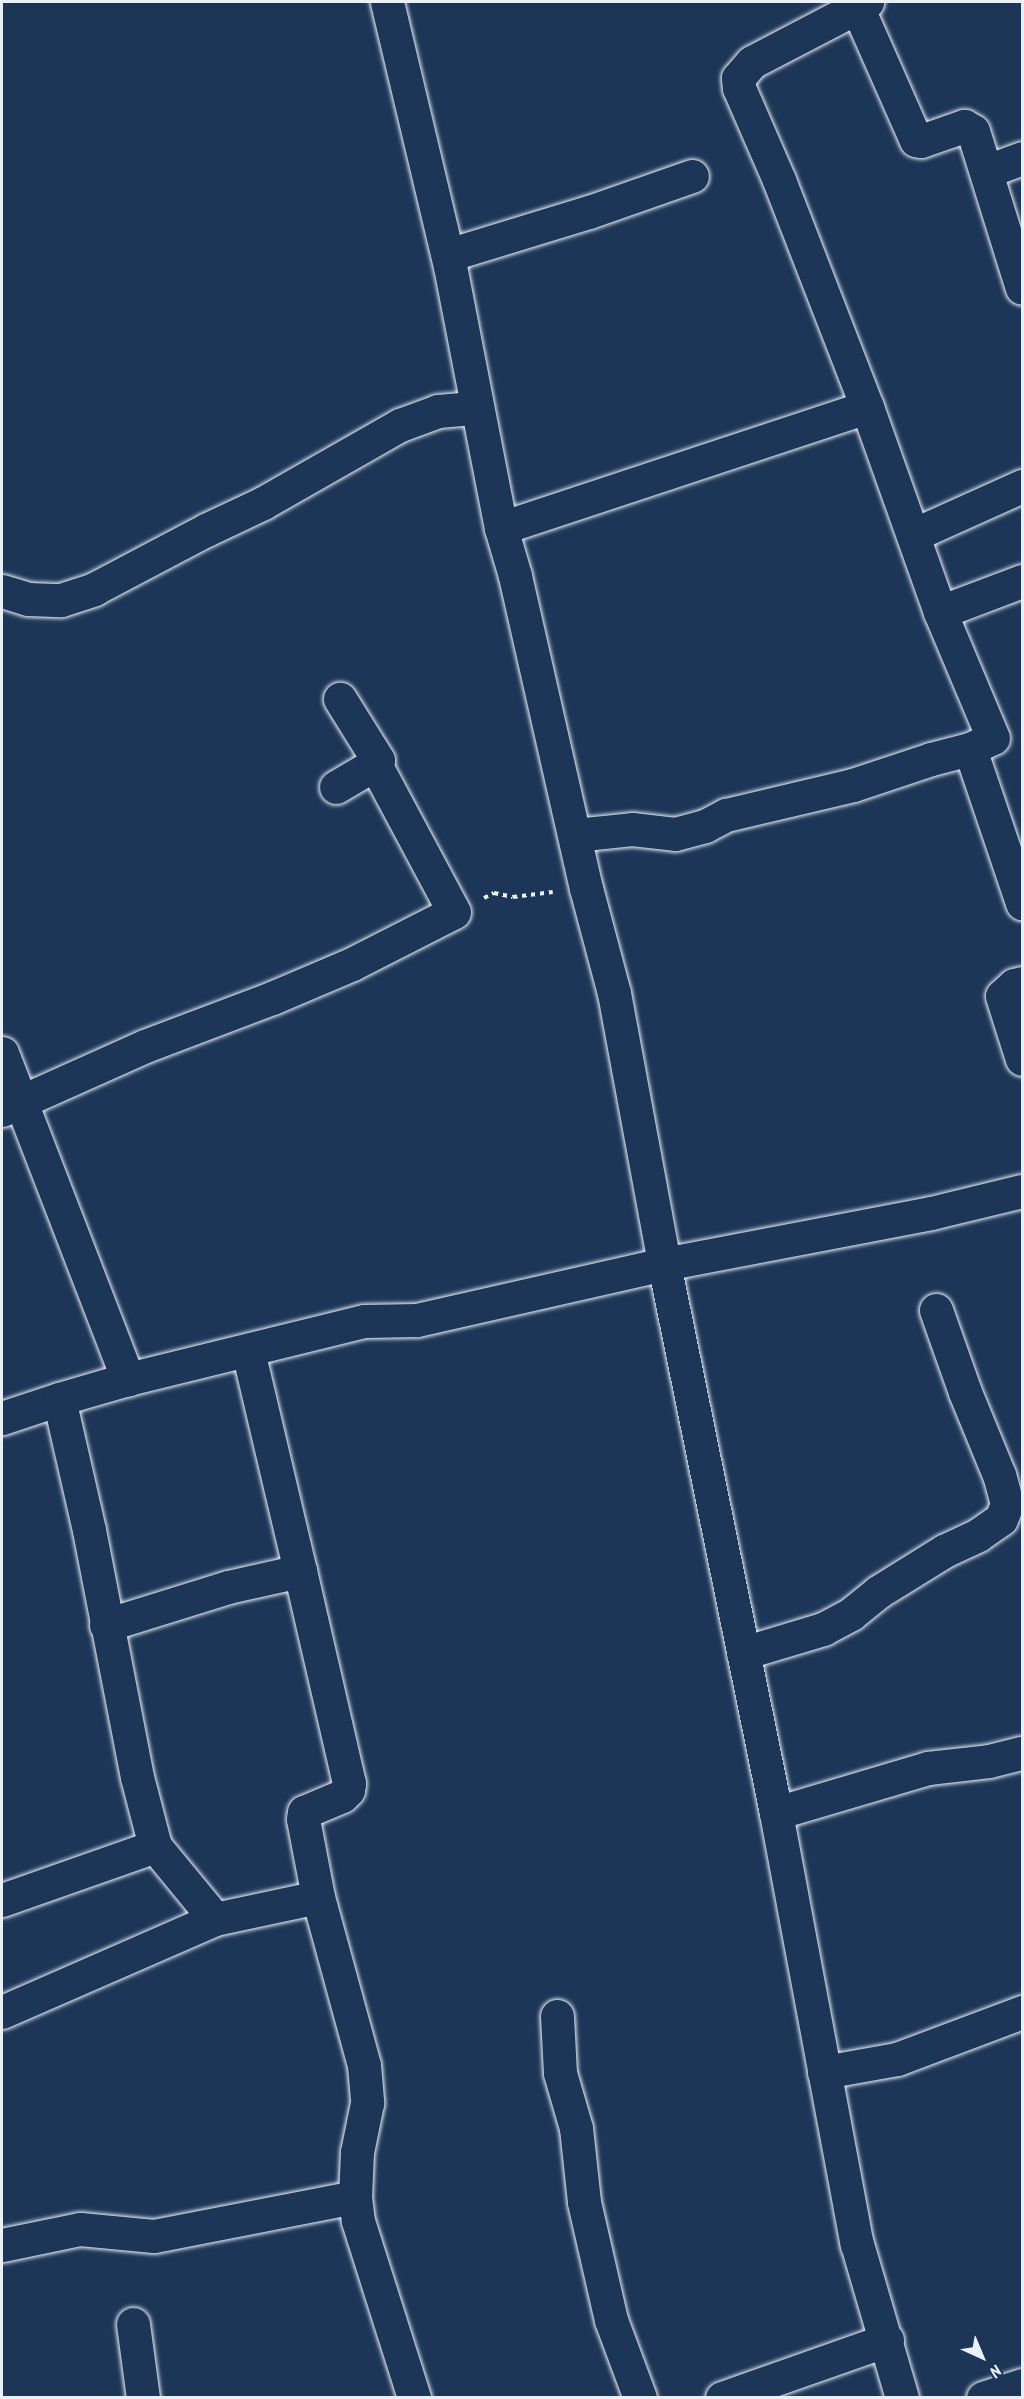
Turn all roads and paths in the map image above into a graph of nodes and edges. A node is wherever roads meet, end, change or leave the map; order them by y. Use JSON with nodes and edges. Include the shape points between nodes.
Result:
{"nodes":[{"id":1,"x":387,"y":2,"type":"edge"},
{"id":2,"x":860,"y":3,"type":"edge"},
{"id":3,"x":1023,"y":158,"type":"edge"},
{"id":4,"x":987,"y":171,"type":"junction"},
{"id":5,"x":692,"y":176,"type":"dead end"},
{"id":6,"x":448,"y":255,"type":"junction"},
{"id":7,"x":1023,"y":288,"type":"edge"},
{"id":8,"x":867,"y":407,"type":"junction"},
{"id":9,"x":476,"y":408,"type":"junction"},
{"id":10,"x":1023,"y":486,"type":"edge"},
{"id":11,"x":501,"y":528,"type":"junction"},
{"id":12,"x":913,"y":535,"type":"junction"},
{"id":13,"x":1023,"y":581,"type":"edge"},
{"id":14,"x":2,"y":591,"type":"edge"},
{"id":15,"x":940,"y":612,"type":"junction"},
{"id":16,"x":340,"y":699,"type":"dead end"},
{"id":17,"x":970,"y":749,"type":"junction"},
{"id":18,"x":375,"y":764,"type":"junction"},
{"id":19,"x":336,"y":787,"type":"dead end"},
{"id":20,"x":1011,"y":830,"type":"edge"},
{"id":21,"x":575,"y":835,"type":"junction"},
{"id":22,"x":586,"y":888,"type":"junction"},
{"id":23,"x":1023,"y":903,"type":"edge"},
{"id":24,"x":454,"y":912,"type":"junction"},
{"id":25,"x":1023,"y":983,"type":"edge"},
{"id":26,"x":2,"y":1053,"type":"edge"},
{"id":27,"x":1023,"y":1059,"type":"edge"},
{"id":28,"x":12,"y":1106,"type":"edge"},
{"id":29,"x":1023,"y":1191,"type":"edge"},
{"id":30,"x":664,"y":1263,"type":"junction"},
{"id":31,"x":936,"y":1310,"type":"dead end"},
{"id":32,"x":248,"y":1351,"type":"junction"},
{"id":33,"x":128,"y":1379,"type":"junction"},
{"id":34,"x":59,"y":1399,"type":"junction"},
{"id":35,"x":2,"y":1418,"type":"edge"},
{"id":36,"x":1013,"y":1487,"type":"edge"},
{"id":37,"x":300,"y":1571,"type":"junction"},
{"id":38,"x":106,"y":1625,"type":"junction"},
{"id":39,"x":743,"y":1653,"type":"junction"},
{"id":40,"x":1023,"y":1754,"type":"edge"},
{"id":41,"x":776,"y":1813,"type":"junction"},
{"id":42,"x":155,"y":1846,"type":"junction"},
{"id":43,"x":318,"y":1898,"type":"junction"},
{"id":44,"x":2,"y":1900,"type":"edge"},
{"id":45,"x":215,"y":1919,"type":"junction"},
{"id":46,"x":2,"y":2012,"type":"edge"},
{"id":47,"x":1023,"y":2012,"type":"edge"},
{"id":48,"x":557,"y":2016,"type":"dead end"},
{"id":49,"x":824,"y":2072,"type":"junction"},
{"id":50,"x":355,"y":2197,"type":"junction"},
{"id":51,"x":2,"y":2245,"type":"edge"},
{"id":52,"x":133,"y":2324,"type":"dead end"},
{"id":53,"x":886,"y":2340,"type":"junction"},
{"id":54,"x":1023,"y":2385,"type":"edge"},
{"id":55,"x":143,"y":2397,"type":"edge"},
{"id":56,"x":414,"y":2397,"type":"edge"},
{"id":57,"x":640,"y":2397,"type":"edge"},
{"id":58,"x":722,"y":2397,"type":"edge"},
{"id":59,"x":902,"y":2397,"type":"edge"},
{"id":60,"x":983,"y":2397,"type":"edge"}],
"edges":[{"from":1,"to":6,"type":"street"},
{"from":2,"to":4,"type":"street","via":[[916,140],[964,126],[971,128]]},
{"from":2,"to":8,"type":"street","via":[[779,46],[753,62],[738,78],[744,103],[779,180]]},
{"from":3,"to":4,"type":"street"},
{"from":4,"to":7,"type":"street"},
{"from":5,"to":6,"type":"street"},
{"from":6,"to":9,"type":"street"},
{"from":8,"to":11,"type":"street"},
{"from":8,"to":12,"type":"street"},
{"from":9,"to":11,"type":"street"},
{"from":9,"to":14,"type":"street","via":[[438,411],[400,425],[263,503],[94,590],[61,600],[28,599]]},
{"from":10,"to":12,"type":"street"},
{"from":11,"to":21,"type":"street"},
{"from":12,"to":15,"type":"street"},
{"from":13,"to":15,"type":"street"},
{"from":15,"to":17,"type":"street","via":[[992,733],[990,742]]},
{"from":16,"to":18,"type":"street","via":[[378,760]]},
{"from":17,"to":20,"type":"street"},
{"from":17,"to":21,"type":"street","via":[[853,786],[726,815],[675,834],[632,829]]},
{"from":18,"to":19,"type":"street"},
{"from":18,"to":24,"type":"street"},
{"from":20,"to":23,"type":"street"},
{"from":21,"to":22,"type":"street"},
{"from":22,"to":24,"type":"path","via":[[513,897],[495,893]]},
{"from":22,"to":30,"type":"street","via":[[614,993]]},
{"from":24,"to":28,"type":"street","via":[[352,964],[145,1046]]},
{"from":25,"to":27,"type":"street","via":[[1014,985],[1002,996]]},
{"from":26,"to":28,"type":"street"},
{"from":28,"to":33,"type":"street"},
{"from":29,"to":30,"type":"street","via":[[931,1213]]},
{"from":30,"to":32,"type":"street","via":[[417,1320],[364,1321]]},
{"from":30,"to":39,"type":"street"},
{"from":31,"to":36,"type":"street"},
{"from":32,"to":33,"type":"street"},
{"from":32,"to":37,"type":"street"},
{"from":33,"to":34,"type":"street"},
{"from":34,"to":35,"type":"street"},
{"from":34,"to":38,"type":"street"},
{"from":36,"to":39,"type":"street","via":[[1001,1519],[878,1592],[852,1614],[823,1629]]},
{"from":37,"to":38,"type":"street","via":[[228,1587]]},
{"from":37,"to":43,"type":"street","via":[[349,1783],[342,1796],[304,1812]]},
{"from":38,"to":42,"type":"street","via":[[136,1778]]},
{"from":39,"to":41,"type":"street"},
{"from":40,"to":41,"type":"street","via":[[928,1768]]},
{"from":41,"to":49,"type":"street"},
{"from":42,"to":44,"type":"street"},
{"from":42,"to":45,"type":"street"},
{"from":43,"to":45,"type":"street"},
{"from":43,"to":50,"type":"street","via":[[364,2065],[367,2103],[357,2152]]},
{"from":45,"to":46,"type":"street"},
{"from":47,"to":49,"type":"street","via":[[897,2059]]},
{"from":48,"to":57,"type":"street","via":[[560,2073],[576,2128],[584,2202],[610,2320]]},
{"from":49,"to":53,"type":"street","via":[[857,2244]]},
{"from":50,"to":51,"type":"street","via":[[154,2236],[80,2229]]},
{"from":50,"to":56,"type":"street","via":[[364,2242]]},
{"from":52,"to":55,"type":"street"},
{"from":53,"to":58,"type":"street"},
{"from":53,"to":59,"type":"street"},
{"from":54,"to":60,"type":"street"}]}
